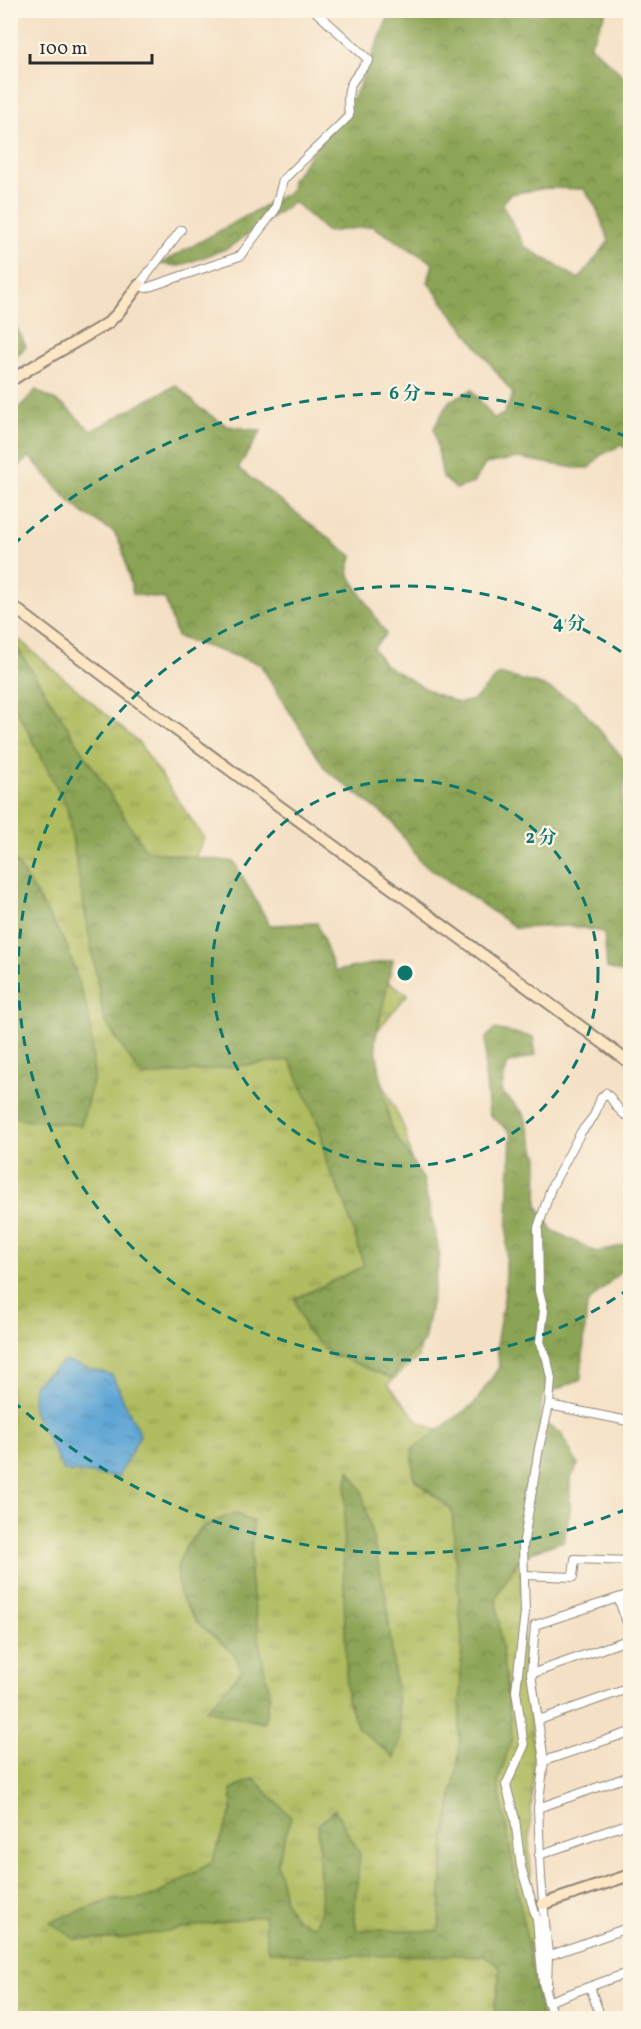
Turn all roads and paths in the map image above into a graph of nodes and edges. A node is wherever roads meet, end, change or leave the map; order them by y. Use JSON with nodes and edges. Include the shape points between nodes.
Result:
{"nodes":[{"id":1,"x":314,"y":10,"type":"edge"},
{"id":2,"x":181,"y":230,"type":"dead end"},
{"id":3,"x":139,"y":285,"type":"junction"},
{"id":4,"x":10,"y":381,"type":"edge"},
{"id":5,"x":10,"y":604,"type":"edge"},
{"id":6,"x":630,"y":1063,"type":"edge"},
{"id":7,"x":630,"y":1114,"type":"edge"},
{"id":8,"x":549,"y":1405,"type":"junction"},
{"id":9,"x":630,"y":1423,"type":"edge"},
{"id":10,"x":630,"y":1561,"type":"edge"},
{"id":11,"x":525,"y":1575,"type":"junction"},
{"id":12,"x":630,"y":1594,"type":"edge"},
{"id":13,"x":618,"y":1598,"type":"junction"},
{"id":14,"x":630,"y":1631,"type":"edge"},
{"id":15,"x":630,"y":1639,"type":"edge"},
{"id":16,"x":531,"y":1674,"type":"junction"},
{"id":17,"x":630,"y":1688,"type":"edge"},
{"id":18,"x":538,"y":1720,"type":"junction"},
{"id":19,"x":630,"y":1732,"type":"edge"},
{"id":20,"x":544,"y":1761,"type":"junction"},
{"id":21,"x":630,"y":1776,"type":"edge"},
{"id":22,"x":538,"y":1808,"type":"junction"},
{"id":23,"x":630,"y":1823,"type":"edge"},
{"id":24,"x":539,"y":1856,"type":"junction"},
{"id":25,"x":630,"y":1875,"type":"edge"},
{"id":26,"x":543,"y":1904,"type":"junction"},
{"id":27,"x":630,"y":1928,"type":"edge"},
{"id":28,"x":548,"y":1956,"type":"junction"},
{"id":29,"x":630,"y":1972,"type":"edge"},
{"id":30,"x":590,"y":1987,"type":"junction"},
{"id":31,"x":547,"y":2002,"type":"junction"},
{"id":32,"x":553,"y":2019,"type":"edge"},
{"id":33,"x":601,"y":2019,"type":"edge"}],
"edges":[{"from":1,"to":3,"type":"street","via":[[369,60],[347,94],[349,116],[283,180],[275,210],[240,256],[146,288]]},
{"from":2,"to":3,"type":"street"},
{"from":3,"to":4,"type":"street","via":[[108,323]]},
{"from":5,"to":6,"type":"street"},
{"from":7,"to":8,"type":"street","via":[[616,1109],[606,1093],[601,1098],[551,1188],[538,1228],[538,1291],[544,1311],[540,1342],[551,1379]]},
{"from":8,"to":9,"type":"street"},
{"from":8,"to":11,"type":"street","via":[[523,1546]]},
{"from":10,"to":11,"type":"street","via":[[575,1559],[573,1576]]},
{"from":11,"to":31,"type":"street","via":[[516,1691],[524,1746],[506,1785],[521,1867],[537,1920]]},
{"from":12,"to":13,"type":"street"},
{"from":13,"to":14,"type":"street"},
{"from":13,"to":16,"type":"street","via":[[535,1625]]},
{"from":15,"to":16,"type":"street"},
{"from":16,"to":18,"type":"street"},
{"from":17,"to":18,"type":"street"},
{"from":18,"to":20,"type":"street"},
{"from":19,"to":20,"type":"street"},
{"from":20,"to":22,"type":"street"},
{"from":21,"to":22,"type":"street"},
{"from":22,"to":24,"type":"street"},
{"from":23,"to":24,"type":"street"},
{"from":24,"to":26,"type":"street"},
{"from":25,"to":26,"type":"street"},
{"from":26,"to":28,"type":"street"},
{"from":27,"to":28,"type":"street"},
{"from":28,"to":31,"type":"street"},
{"from":29,"to":30,"type":"street"},
{"from":30,"to":31,"type":"street"},
{"from":30,"to":33,"type":"street"},
{"from":31,"to":32,"type":"street"}]}
